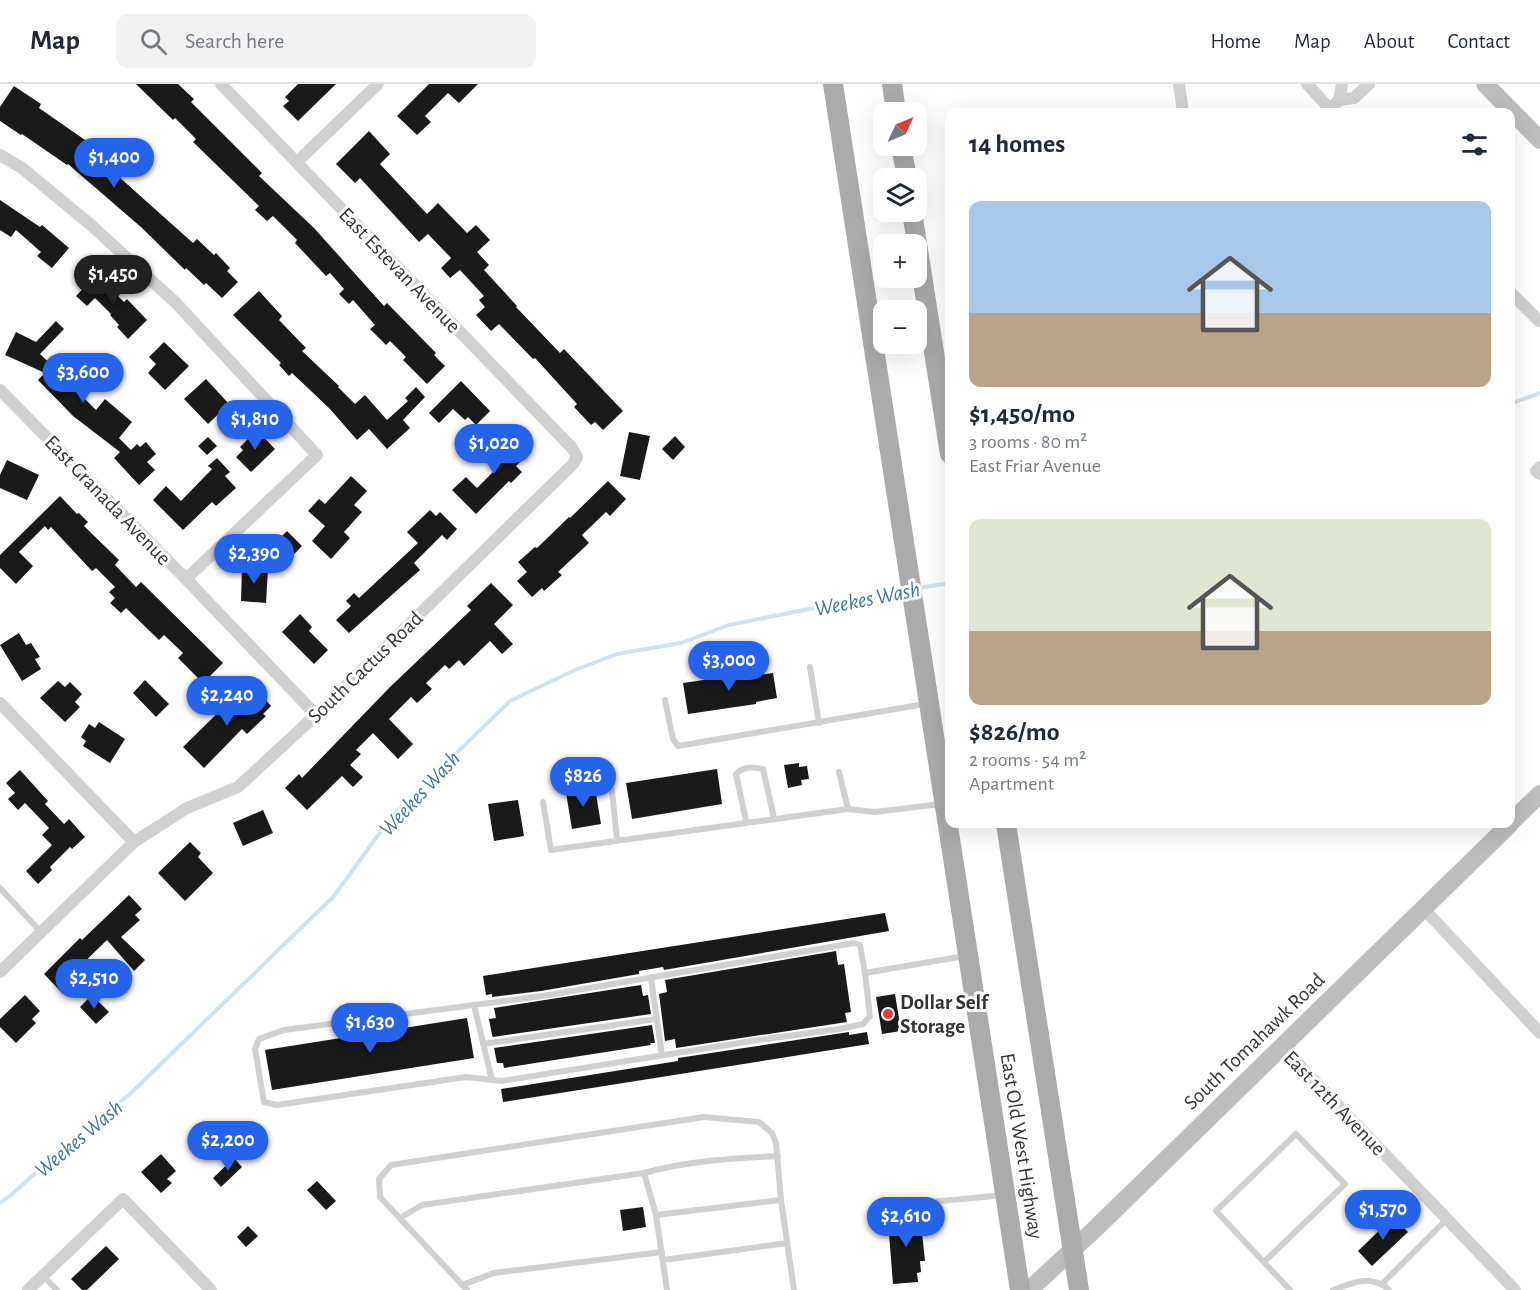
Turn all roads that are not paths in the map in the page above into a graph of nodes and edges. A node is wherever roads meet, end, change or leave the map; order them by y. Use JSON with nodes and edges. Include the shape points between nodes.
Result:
{"nodes":[{"id":1,"x":221,"y":84,"type":"edge"},
{"id":2,"x":378,"y":84,"type":"edge"},
{"id":3,"x":833,"y":84,"type":"edge"},
{"id":4,"x":892,"y":84,"type":"edge"},
{"id":5,"x":1179,"y":84,"type":"edge"},
{"id":6,"x":1307,"y":84,"type":"edge"},
{"id":7,"x":1342,"y":84,"type":"edge"},
{"id":8,"x":1369,"y":84,"type":"edge"},
{"id":9,"x":1485,"y":84,"type":"edge"},
{"id":10,"x":895,"y":102,"type":"edge"},
{"id":11,"x":1335,"y":107,"type":"edge"},
{"id":12,"x":1182,"y":108,"type":"edge"},
{"id":13,"x":1509,"y":108,"type":"edge"},
{"id":14,"x":1515,"y":115,"type":"edge"},
{"id":15,"x":1540,"y":140,"type":"edge"},
{"id":16,"x":0,"y":155,"type":"edge"},
{"id":17,"x":297,"y":162,"type":"junction"},
{"id":18,"x":913,"y":222,"type":"edge"},
{"id":19,"x":1515,"y":297,"type":"edge"},
{"id":20,"x":920,"y":300,"type":"edge"},
{"id":21,"x":873,"y":310,"type":"edge"},
{"id":22,"x":1539,"y":321,"type":"edge"},
{"id":23,"x":927,"y":350,"type":"edge"},
{"id":24,"x":880,"y":354,"type":"edge"},
{"id":25,"x":0,"y":390,"type":"edge"},
{"id":26,"x":945,"y":432,"type":"edge"},
{"id":27,"x":577,"y":457,"type":"joint"},
{"id":28,"x":1540,"y":467,"type":"edge"},
{"id":29,"x":1540,"y":474,"type":"edge"},
{"id":30,"x":186,"y":579,"type":"junction"},
{"id":31,"x":810,"y":668,"type":"dead end"},
{"id":32,"x":665,"y":700,"type":"dead end"},
{"id":33,"x":0,"y":703,"type":"edge"},
{"id":34,"x":929,"y":704,"type":"junction"},
{"id":35,"x":316,"y":715,"type":"junction"},
{"id":36,"x":819,"y":723,"type":"junction"},
{"id":37,"x":839,"y":772,"type":"dead end"},
{"id":38,"x":612,"y":790,"type":"dead end"},
{"id":39,"x":1540,"y":794,"type":"edge"},
{"id":40,"x":543,"y":802,"type":"dead end"},
{"id":41,"x":944,"y":804,"type":"junction"},
{"id":42,"x":848,"y":809,"type":"junction"},
{"id":43,"x":945,"y":810,"type":"edge"},
{"id":44,"x":774,"y":818,"type":"junction"},
{"id":45,"x":1515,"y":818,"type":"edge"},
{"id":46,"x":746,"y":821,"type":"junction"},
{"id":47,"x":948,"y":828,"type":"edge"},
{"id":48,"x":1007,"y":828,"type":"edge"},
{"id":49,"x":1505,"y":828,"type":"edge"},
{"id":50,"x":617,"y":840,"type":"junction"},
{"id":51,"x":134,"y":842,"type":"junction"},
{"id":52,"x":0,"y":888,"type":"edge"},
{"id":53,"x":1423,"y":908,"type":"junction"},
{"id":54,"x":41,"y":932,"type":"junction"},
{"id":55,"x":968,"y":956,"type":"junction"},
{"id":56,"x":0,"y":972,"type":"edge"},
{"id":57,"x":866,"y":973,"type":"junction"},
{"id":58,"x":651,"y":978,"type":"junction"},
{"id":59,"x":474,"y":1005,"type":"junction"},
{"id":60,"x":656,"y":1019,"type":"junction"},
{"id":61,"x":1540,"y":1033,"type":"edge"},
{"id":62,"x":483,"y":1044,"type":"junction"},
{"id":63,"x":1281,"y":1046,"type":"junction"},
{"id":64,"x":662,"y":1055,"type":"junction"},
{"id":65,"x":492,"y":1080,"type":"junction"},
{"id":66,"x":778,"y":1156,"type":"junction"},
{"id":67,"x":644,"y":1173,"type":"junction"},
{"id":68,"x":1005,"y":1195,"type":"junction"},
{"id":69,"x":781,"y":1200,"type":"junction"},
{"id":70,"x":930,"y":1202,"type":"dead end"},
{"id":71,"x":656,"y":1215,"type":"junction"},
{"id":72,"x":400,"y":1218,"type":"junction"},
{"id":73,"x":1447,"y":1219,"type":"junction"},
{"id":74,"x":787,"y":1244,"type":"junction"},
{"id":75,"x":1073,"y":1250,"type":"junction"},
{"id":76,"x":662,"y":1256,"type":"junction"},
{"id":77,"x":1264,"y":1262,"type":"junction"},
{"id":78,"x":43,"y":1276,"type":"junction"},
{"id":79,"x":1383,"y":1283,"type":"junction"},
{"id":80,"x":464,"y":1288,"type":"edge"},
{"id":81,"x":28,"y":1290,"type":"edge"},
{"id":82,"x":57,"y":1290,"type":"edge"},
{"id":83,"x":211,"y":1290,"type":"edge"},
{"id":84,"x":667,"y":1290,"type":"edge"},
{"id":85,"x":794,"y":1290,"type":"edge"},
{"id":86,"x":1020,"y":1290,"type":"edge"},
{"id":87,"x":1029,"y":1290,"type":"edge"},
{"id":88,"x":1079,"y":1290,"type":"edge"},
{"id":89,"x":1290,"y":1290,"type":"edge"},
{"id":90,"x":1333,"y":1290,"type":"edge"},
{"id":91,"x":1389,"y":1290,"type":"edge"},
{"id":92,"x":1515,"y":1290,"type":"edge"}],
"edges":[{"from":1,"to":17,"type":"street","name":"East Estevan Avenue"},
{"from":2,"to":17,"type":"street"},
{"from":3,"to":21,"type":"main road","name":"East Old West Highway"},
{"from":4,"to":10,"type":"main road"},
{"from":5,"to":12,"type":"street"},
{"from":6,"to":11,"type":"street"},
{"from":7,"to":11,"type":"street"},
{"from":8,"to":11,"type":"street","via":[[1354,98]]},
{"from":9,"to":13,"type":"main road"},
{"from":14,"to":15,"type":"main road"},
{"from":16,"to":30,"type":"street","via":[[92,225],[176,303],[317,455]]},
{"from":17,"to":27,"type":"street","name":"East Estevan Avenue"},
{"from":18,"to":20,"type":"main road"},
{"from":19,"to":22,"type":"street"},
{"from":23,"to":26,"type":"main road"},
{"from":24,"to":34,"type":"main road","name":"East Old West Highway"},
{"from":25,"to":30,"type":"street","name":"East Granada Avenue"},
{"from":27,"to":35,"type":"street","name":"South Cactus Road"},
{"from":28,"to":29,"type":"street","via":[[1536,471]]},
{"from":30,"to":35,"type":"street","name":"East Granada Avenue"},
{"from":31,"to":36,"type":"lane"},
{"from":32,"to":36,"type":"lane","via":[[678,746]]},
{"from":33,"to":51,"type":"street"},
{"from":34,"to":36,"type":"lane"},
{"from":34,"to":41,"type":"main road","name":"East Old West Highway"},
{"from":35,"to":51,"type":"street","name":"South Cactus Road","via":[[238,786],[187,808]]},
{"from":37,"to":42,"type":"lane"},
{"from":38,"to":50,"type":"lane"},
{"from":39,"to":45,"type":"main road","name":"South Tomahawk Road"},
{"from":40,"to":50,"type":"lane","via":[[551,850]]},
{"from":41,"to":42,"type":"lane","via":[[875,812]]},
{"from":41,"to":43,"type":"main road","name":"East Old West Highway"},
{"from":42,"to":44,"type":"lane"},
{"from":44,"to":46,"type":"lane"},
{"from":44,"to":46,"type":"lane","via":[[762,769],[747,768],[736,774]]},
{"from":46,"to":50,"type":"lane"},
{"from":47,"to":55,"type":"main road","name":"East Old West Highway"},
{"from":48,"to":75,"type":"main road","name":"East Old West Highway"},
{"from":49,"to":53,"type":"main road","name":"South Tomahawk Road"},
{"from":51,"to":54,"type":"street","name":"South Cactus Road"},
{"from":52,"to":54,"type":"lane"},
{"from":53,"to":61,"type":"street"},
{"from":53,"to":63,"type":"main road","name":"South Tomahawk Road"},
{"from":54,"to":56,"type":"street","name":"South Cactus Road"},
{"from":55,"to":57,"type":"lane"},
{"from":55,"to":68,"type":"main road","name":"East Old West Highway"},
{"from":57,"to":58,"type":"lane","via":[[860,945],[854,943]]},
{"from":57,"to":64,"type":"lane","via":[[870,1016],[863,1023]]},
{"from":58,"to":59,"type":"lane"},
{"from":58,"to":60,"type":"lane"},
{"from":59,"to":62,"type":"lane"},
{"from":59,"to":65,"type":"lane","via":[[284,1030],[259,1039],[255,1049],[264,1102],[277,1105],[466,1077]]},
{"from":60,"to":62,"type":"lane"},
{"from":60,"to":64,"type":"lane"},
{"from":62,"to":65,"type":"lane"},
{"from":63,"to":73,"type":"street","name":"East 12th Avenue"},
{"from":63,"to":75,"type":"main road","name":"South Tomahawk Road"},
{"from":64,"to":65,"type":"lane"},
{"from":66,"to":67,"type":"lane","via":[[742,1157]]},
{"from":66,"to":69,"type":"lane"},
{"from":66,"to":72,"type":"lane","via":[[772,1133],[759,1122],[704,1117],[392,1165],[379,1179],[380,1197]]},
{"from":67,"to":71,"type":"lane"},
{"from":67,"to":72,"type":"lane","via":[[422,1205]]},
{"from":68,"to":70,"type":"lane"},
{"from":68,"to":86,"type":"main road","name":"East Old West Highway"},
{"from":69,"to":71,"type":"lane"},
{"from":69,"to":74,"type":"lane"},
{"from":71,"to":76,"type":"lane"},
{"from":72,"to":80,"type":"lane"},
{"from":73,"to":79,"type":"lane"},
{"from":73,"to":92,"type":"street","name":"East 12th Avenue"},
{"from":74,"to":76,"type":"lane"},
{"from":74,"to":85,"type":"lane"},
{"from":75,"to":87,"type":"main road","name":"South Tomahawk Road"},
{"from":75,"to":88,"type":"main road","name":"East Old West Highway"},
{"from":76,"to":80,"type":"lane","via":[[494,1273]]},
{"from":76,"to":84,"type":"lane"},
{"from":77,"to":77,"type":"lane","via":[[1216,1210],[1296,1134],[1345,1184]]},
{"from":77,"to":89,"type":"lane"},
{"from":78,"to":81,"type":"street"},
{"from":78,"to":82,"type":"lane"},
{"from":78,"to":83,"type":"street","via":[[123,1199]]},
{"from":79,"to":90,"type":"lane","via":[[1362,1279]]},
{"from":79,"to":91,"type":"lane"}]}
